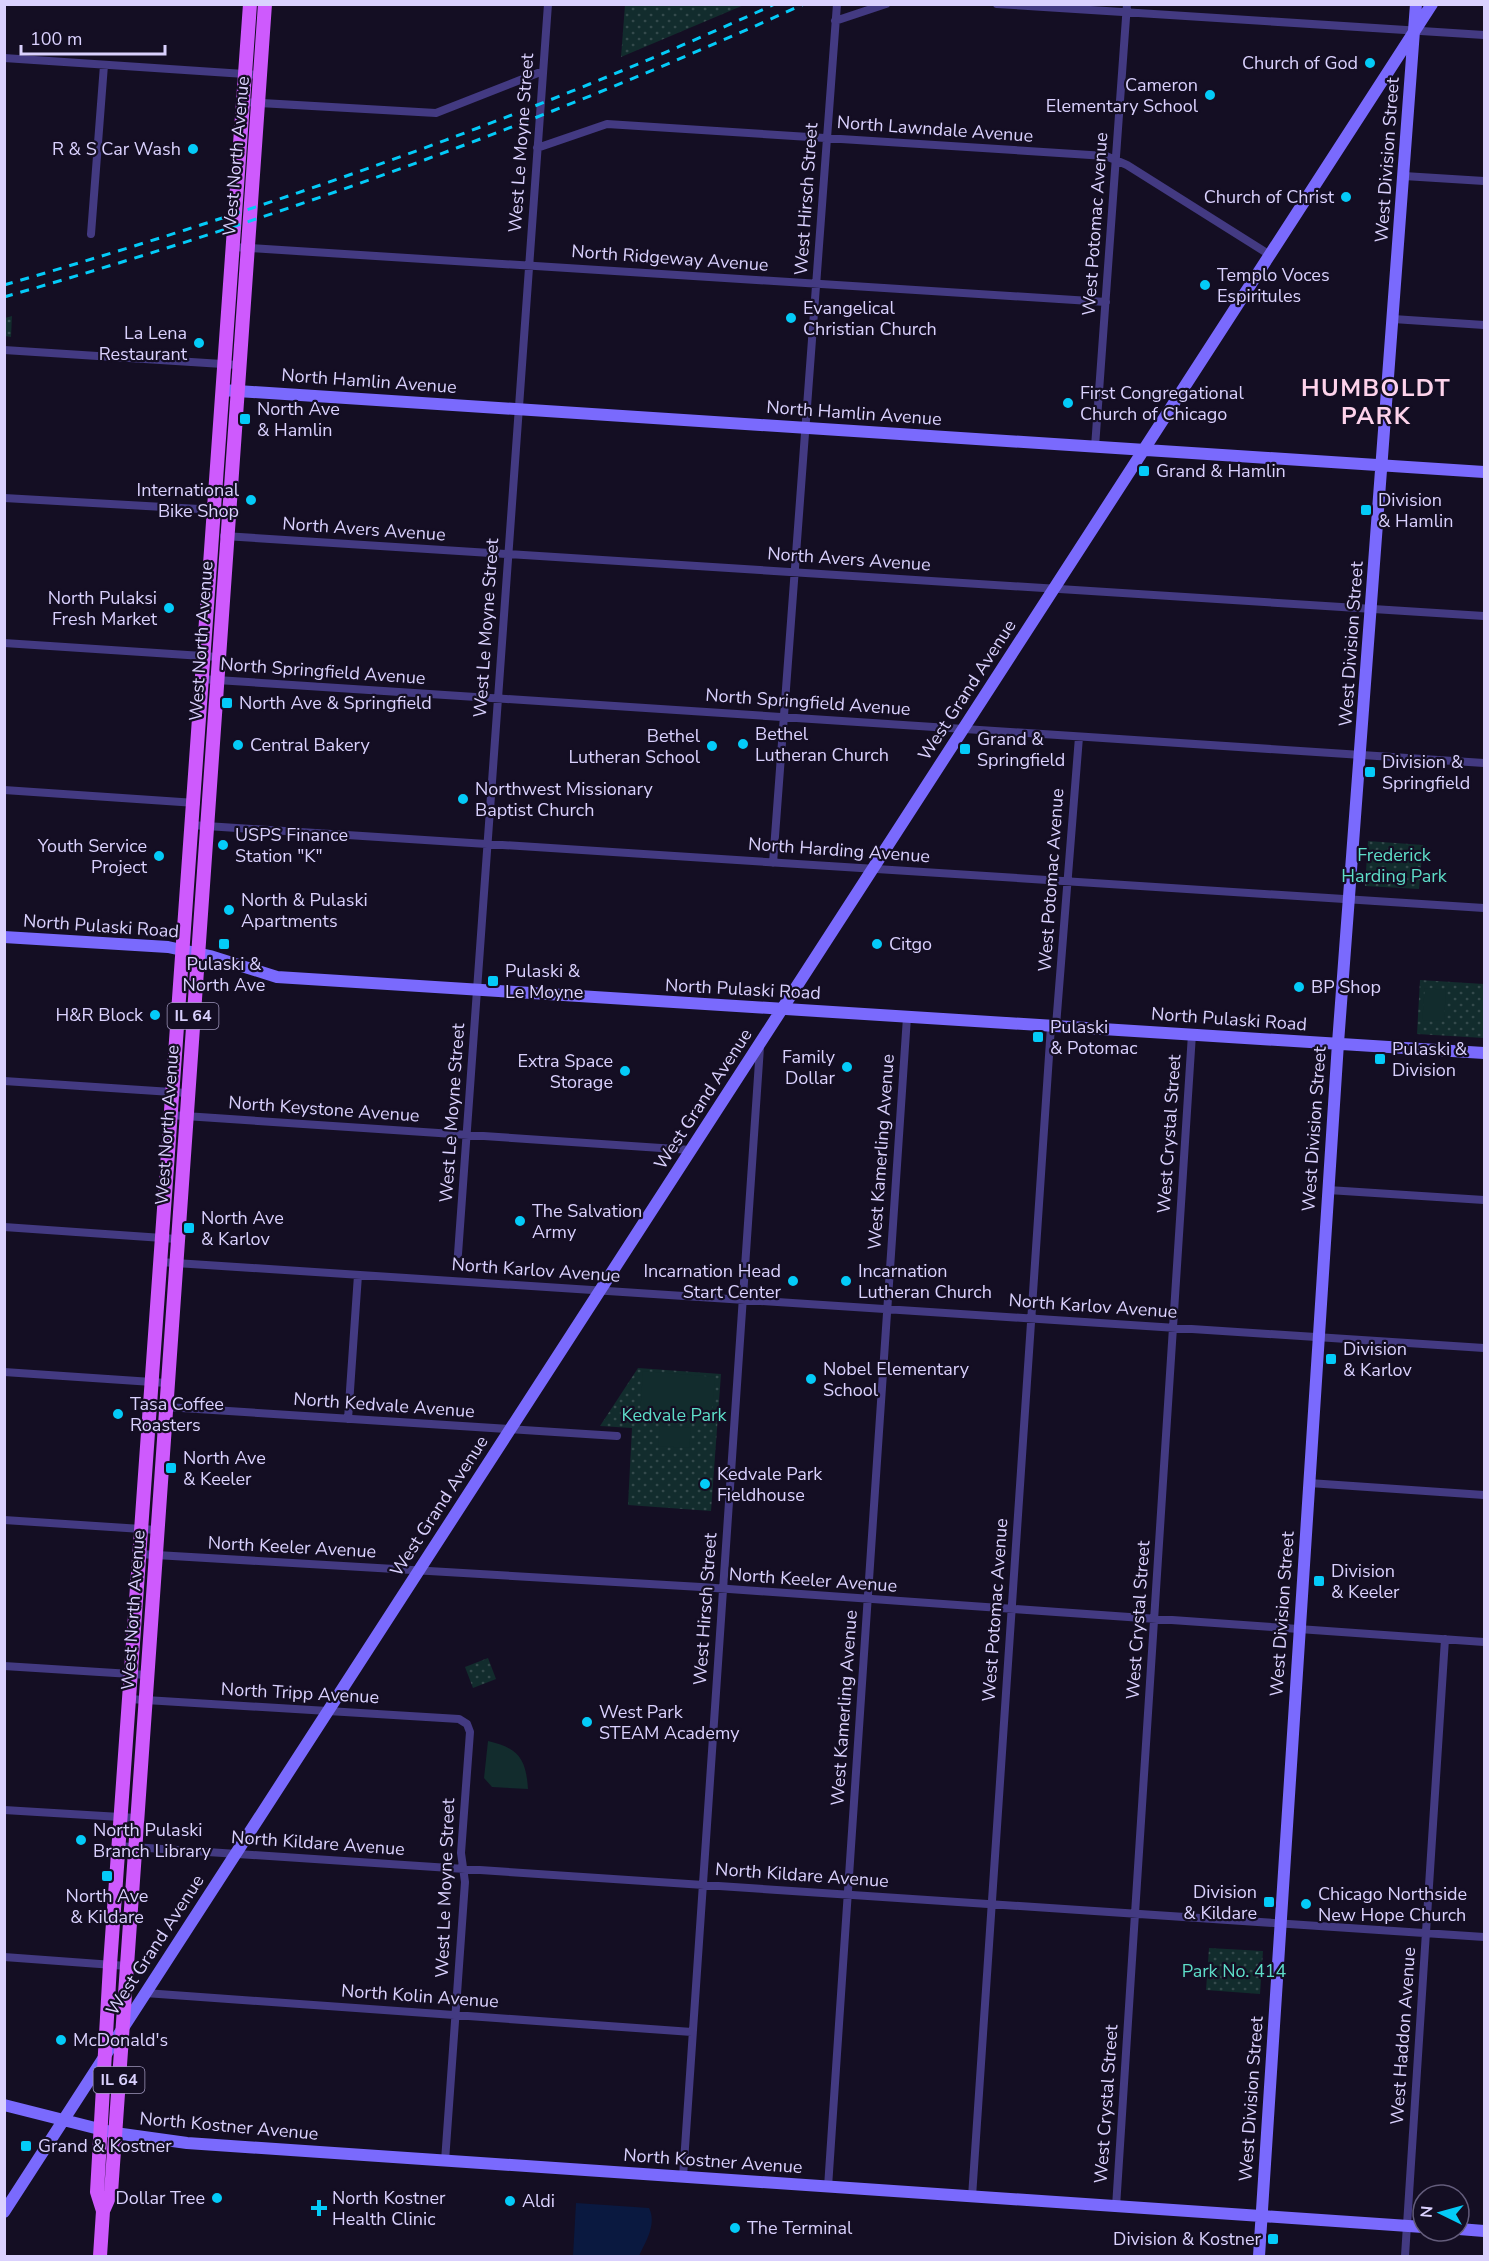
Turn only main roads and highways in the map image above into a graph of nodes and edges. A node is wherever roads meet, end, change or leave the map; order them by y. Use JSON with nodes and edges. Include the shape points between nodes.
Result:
{"nodes":[{"id":1,"x":250,"y":4,"type":"edge"},
{"id":2,"x":265,"y":4,"type":"edge"},
{"id":3,"x":1416,"y":4,"type":"edge"},
{"id":4,"x":1432,"y":4,"type":"edge"},
{"id":5,"x":1414,"y":30,"type":"junction"},
{"id":6,"x":240,"y":248,"type":"junction"},
{"id":7,"x":222,"y":390,"type":"junction"},
{"id":8,"x":236,"y":390,"type":"junction"},
{"id":9,"x":1144,"y":450,"type":"junction"},
{"id":10,"x":1382,"y":465,"type":"junction"},
{"id":11,"x":1485,"y":472,"type":"edge"},
{"id":12,"x":4,"y":937,"type":"edge"},
{"id":13,"x":183,"y":950,"type":"junction"},
{"id":14,"x":198,"y":953,"type":"junction"},
{"id":15,"x":782,"y":1009,"type":"junction"},
{"id":16,"x":1338,"y":1043,"type":"junction"},
{"id":17,"x":1485,"y":1053,"type":"edge"},
{"id":18,"x":123,"y":2028,"type":"junction"},
{"id":19,"x":104,"y":2056,"type":"junction"},
{"id":20,"x":4,"y":2104,"type":"edge"},
{"id":21,"x":65,"y":2118,"type":"junction"},
{"id":22,"x":100,"y":2129,"type":"junction"},
{"id":23,"x":115,"y":2133,"type":"junction"},
{"id":24,"x":103,"y":2211,"type":"junction"},
{"id":25,"x":4,"y":2212,"type":"edge"},
{"id":26,"x":1261,"y":2217,"type":"junction"},
{"id":27,"x":1411,"y":2226,"type":"edge"},
{"id":28,"x":100,"y":2256,"type":"edge"},
{"id":29,"x":1259,"y":2256,"type":"edge"}],
"edges":[{"from":1,"to":6,"type":"main road","name":"West North Avenue","number":"IL 64","via":[[244,74]]},
{"from":2,"to":6,"type":"main road","name":"West North Avenue","number":"IL 64","via":[[258,103]]},
{"from":3,"to":5,"type":"main road","name":"West Division Street"},
{"from":4,"to":5,"type":"main road","name":"West Grand Avenue"},
{"from":5,"to":9,"type":"main road","name":"West Grand Avenue"},
{"from":5,"to":10,"type":"main road","name":"West Division Street"},
{"from":6,"to":7,"type":"main road","name":"West North Avenue","number":"IL 64"},
{"from":6,"to":8,"type":"main road","name":"West North Avenue","number":"IL 64"},
{"from":7,"to":8,"type":"main road","name":"North Hamlin Avenue"},
{"from":7,"to":13,"type":"main road","name":"West North Avenue","number":"IL 64"},
{"from":8,"to":9,"type":"main road","name":"North Hamlin Avenue"},
{"from":8,"to":14,"type":"main road","name":"West North Avenue","number":"IL 64"},
{"from":9,"to":10,"type":"main road","name":"North Hamlin Avenue"},
{"from":9,"to":15,"type":"main road","name":"West Grand Avenue"},
{"from":10,"to":11,"type":"main road","name":"North Hamlin Avenue"},
{"from":10,"to":16,"type":"main road","name":"West Division Street"},
{"from":12,"to":13,"type":"main road","name":"North Pulaski Road"},
{"from":13,"to":14,"type":"main road","name":"North Pulaski Road"},
{"from":13,"to":19,"type":"main road","name":"West North Avenue","number":"IL 64"},
{"from":14,"to":15,"type":"main road","name":"North Pulaski Road","via":[[277,977]]},
{"from":14,"to":18,"type":"main road","name":"West North Avenue","number":"IL 64"},
{"from":15,"to":16,"type":"main road","name":"North Pulaski Road"},
{"from":15,"to":18,"type":"main road","name":"West Grand Avenue"},
{"from":16,"to":17,"type":"main road","name":"North Pulaski Road"},
{"from":16,"to":26,"type":"main road","name":"West Division Street"},
{"from":18,"to":19,"type":"main road","name":"West Grand Avenue"},
{"from":18,"to":23,"type":"main road","name":"West North Avenue","number":"IL 64"},
{"from":19,"to":21,"type":"main road","name":"West Grand Avenue"},
{"from":19,"to":22,"type":"main road","name":"West North Avenue","number":"IL 64"},
{"from":20,"to":21,"type":"main road","name":"North Kostner Avenue"},
{"from":21,"to":22,"type":"main road","name":"North Kostner Avenue"},
{"from":21,"to":25,"type":"main road","name":"West Grand Avenue"},
{"from":22,"to":23,"type":"main road","name":"North Kostner Avenue"},
{"from":22,"to":24,"type":"main road","name":"West North Avenue","number":"IL 64","via":[[97,2192]]},
{"from":23,"to":24,"type":"main road","name":"West North Avenue","number":"IL 64","via":[[111,2193]]},
{"from":23,"to":26,"type":"main road","name":"North Kostner Avenue","via":[[187,2143]]},
{"from":24,"to":28,"type":"main road","name":"West North Avenue","number":"IL 64"},
{"from":26,"to":27,"type":"main road","name":"North Kostner Avenue"},
{"from":26,"to":29,"type":"main road","name":"West Division Street"}]}
